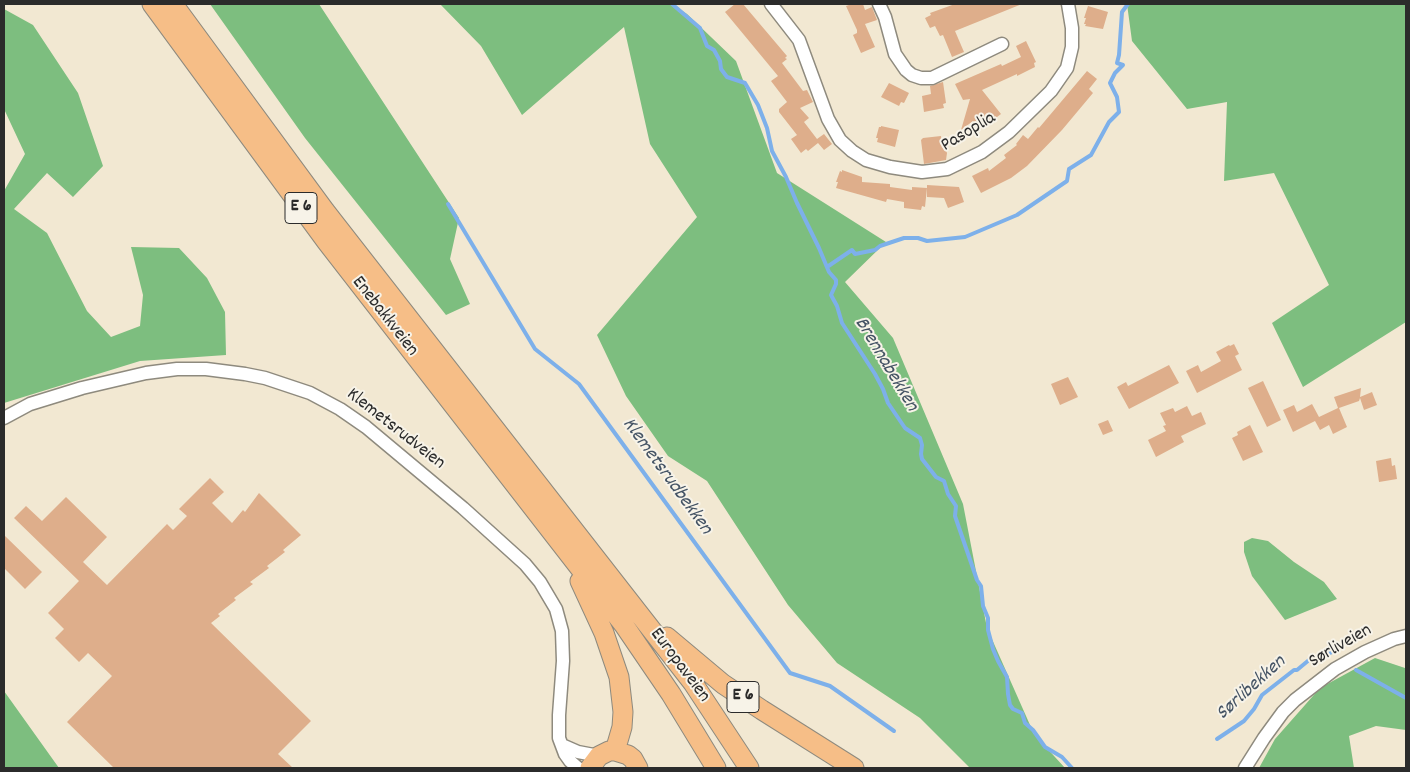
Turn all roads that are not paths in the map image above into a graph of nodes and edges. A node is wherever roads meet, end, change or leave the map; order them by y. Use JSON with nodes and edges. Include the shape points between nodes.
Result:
{"nodes":[{"id":1,"x":152,"y":4,"type":"edge"},
{"id":2,"x":173,"y":4,"type":"edge"},
{"id":3,"x":771,"y":4,"type":"edge"},
{"id":4,"x":879,"y":4,"type":"edge"},
{"id":5,"x":1068,"y":4,"type":"edge"},
{"id":6,"x":1002,"y":44,"type":"dead end"},
{"id":7,"x":4,"y":418,"type":"edge"},
{"id":8,"x":564,"y":548,"type":"junction"},
{"id":9,"x":640,"y":614,"type":"junction"},
{"id":10,"x":624,"y":625,"type":"joint"},
{"id":11,"x":1406,"y":636,"type":"edge"},
{"id":12,"x":562,"y":746,"type":"junction"},
{"id":13,"x":601,"y":758,"type":"edge"},
{"id":14,"x":639,"y":767,"type":"edge"},
{"id":15,"x":578,"y":768,"type":"edge"},
{"id":16,"x":716,"y":768,"type":"edge"},
{"id":17,"x":750,"y":768,"type":"edge"},
{"id":18,"x":854,"y":768,"type":"edge"},
{"id":19,"x":1245,"y":768,"type":"edge"}],
"edges":[{"from":1,"to":8,"type":"highway","name":"Enebakkveien","number":"E 6","via":[[326,241]]},
{"from":2,"to":9,"type":"highway","name":"Enebakkveien","number":"E 6","via":[[325,210]]},
{"from":3,"to":5,"type":"street","name":"Pasoplia","via":[[800,40],[828,120],[840,140],[866,160],[922,172],[947,169],[989,147],[1051,91],[1067,68],[1072,47]]},
{"from":4,"to":6,"type":"street","via":[[895,54],[906,70],[921,78],[932,78]]},
{"from":7,"to":12,"type":"street","name":"Klemetsrudveien","via":[[30,404],[82,388],[177,369],[206,369],[265,378],[310,393],[340,409],[455,501],[525,564],[540,582],[556,609],[562,631],[558,728]]},
{"from":8,"to":10,"type":"highway","name":"Enebakkveien","number":"E 6"},
{"from":8,"to":13,"type":"highway","number":"E 6","via":[[604,633],[618,677],[622,727]]},
{"from":9,"to":17,"type":"highway","name":"Europaveien","number":"E 6"},
{"from":9,"to":18,"type":"highway","number":"E 6","via":[[723,684]]},
{"from":10,"to":16,"type":"highway","name":"Europaveien","number":"E 6"},
{"from":11,"to":19,"type":"street","name":"Sørliveien","via":[[1365,652],[1335,669],[1294,700]]},
{"from":12,"to":13,"type":"street"},
{"from":12,"to":15,"type":"street","name":"Klemetsrudveien"},
{"from":13,"to":14,"type":"highway","via":[[628,755]]}]}
